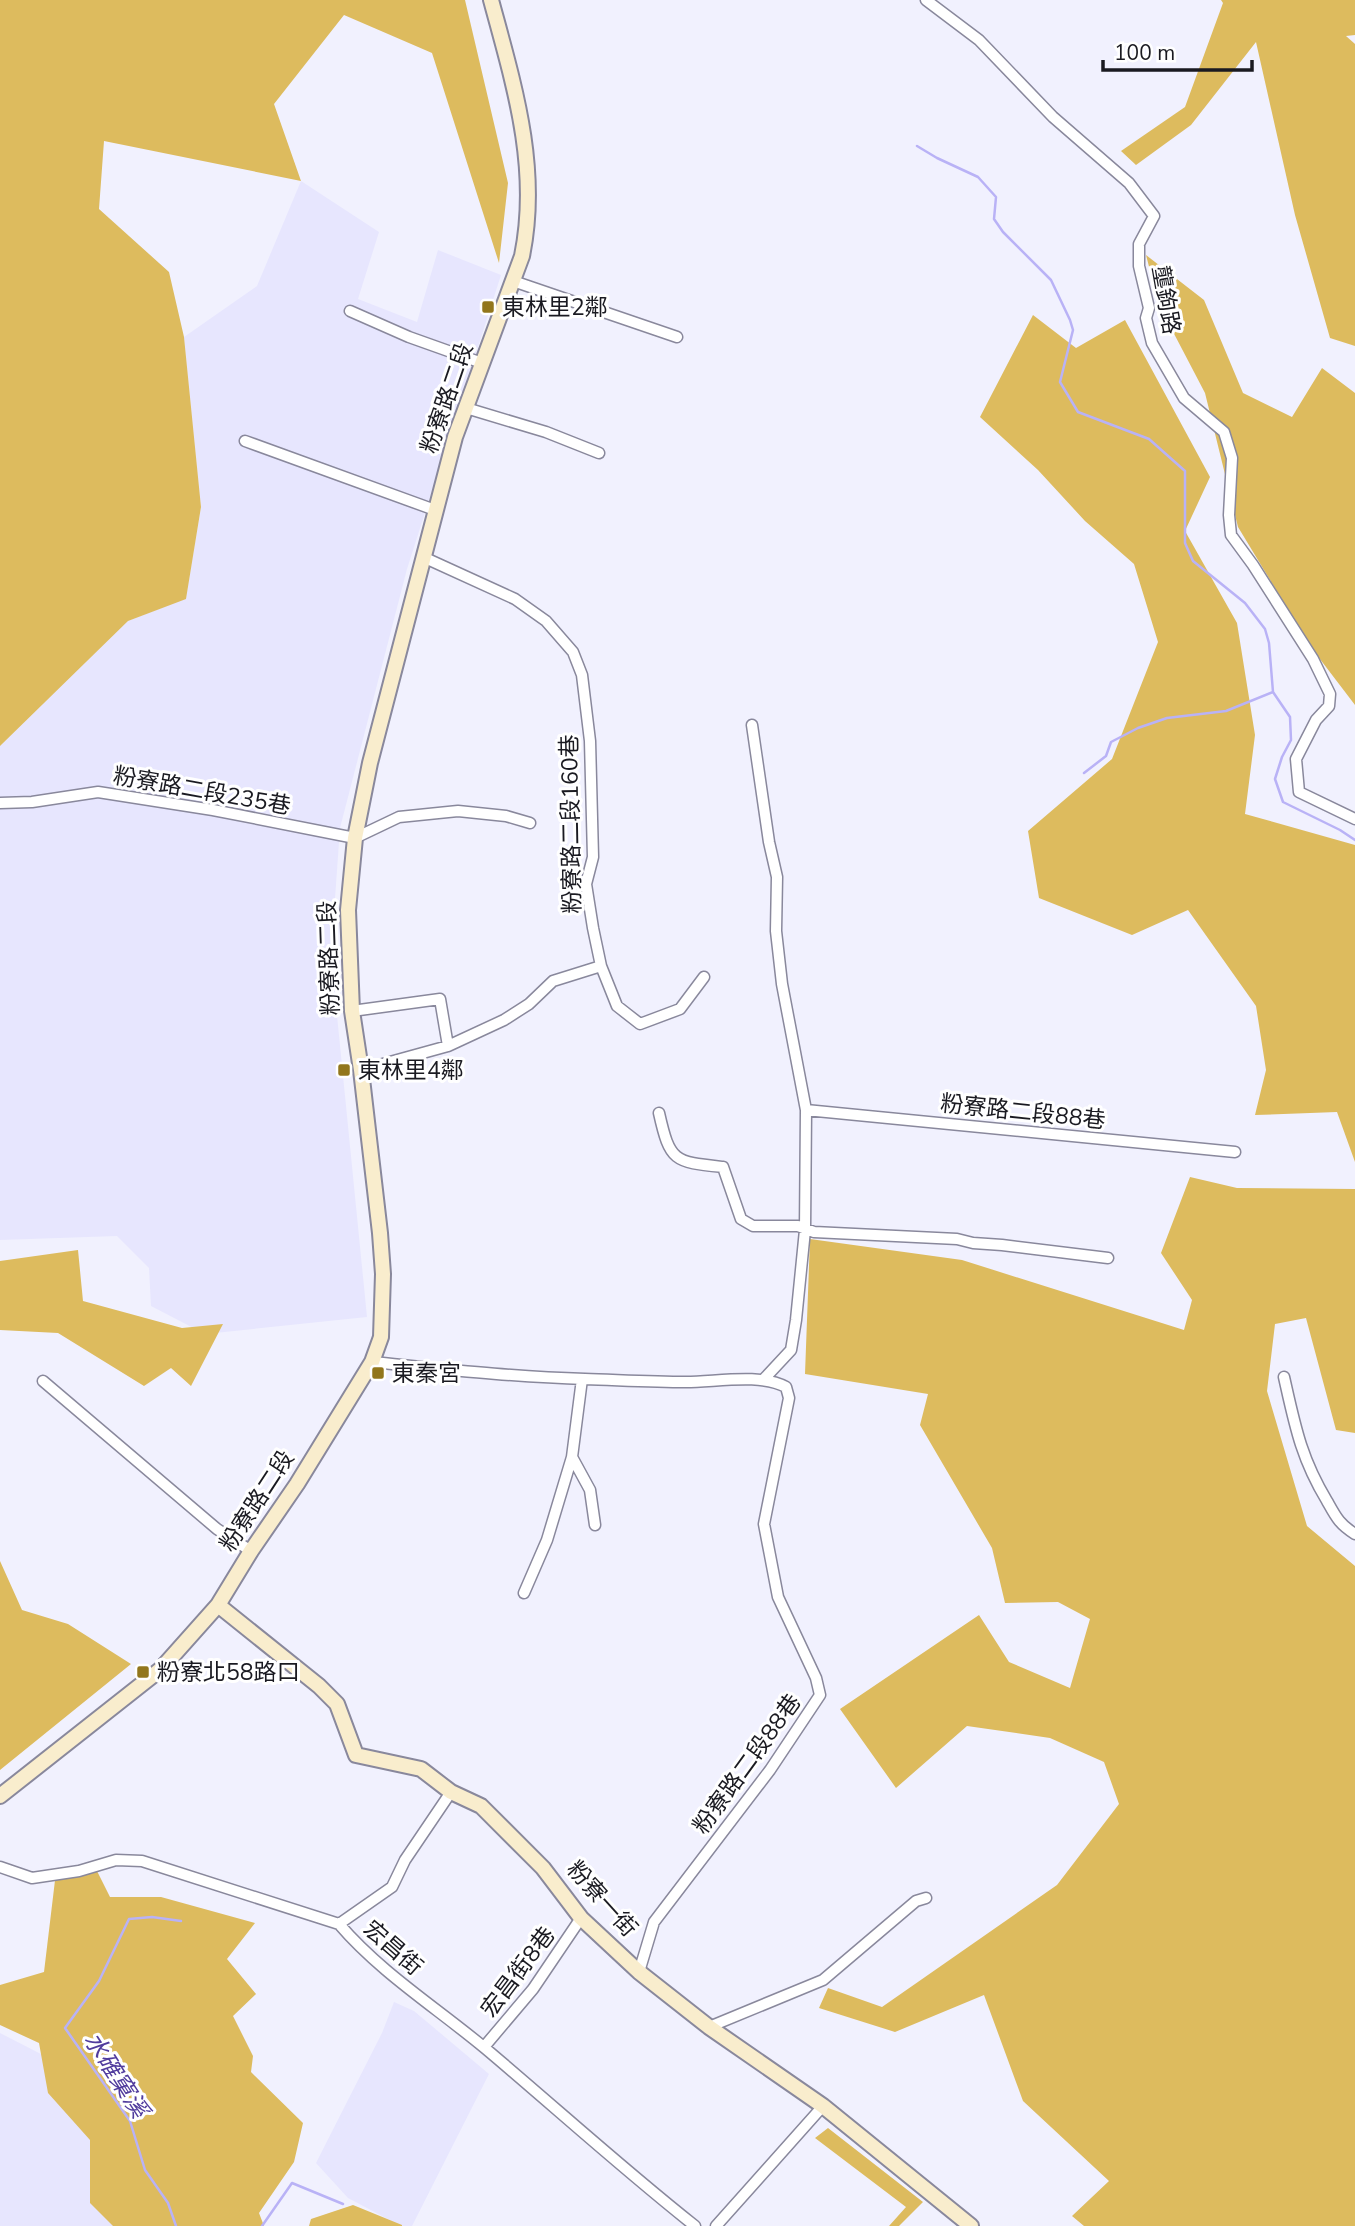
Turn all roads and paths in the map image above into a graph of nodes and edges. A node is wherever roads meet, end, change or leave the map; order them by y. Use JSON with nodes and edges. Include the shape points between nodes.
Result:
{"nodes":[{"id":1,"x":491,"y":0,"type":"edge"},
{"id":2,"x":926,"y":0,"type":"edge"},
{"id":3,"x":513,"y":281,"type":"junction"},
{"id":4,"x":350,"y":311,"type":"dead end"},
{"id":5,"x":677,"y":337,"type":"dead end"},
{"id":6,"x":482,"y":363,"type":"junction"},
{"id":7,"x":466,"y":408,"type":"junction"},
{"id":8,"x":245,"y":441,"type":"dead end"},
{"id":9,"x":599,"y":453,"type":"dead end"},
{"id":10,"x":435,"y":510,"type":"junction"},
{"id":11,"x":423,"y":557,"type":"junction"},
{"id":12,"x":752,"y":724,"type":"dead end"},
{"id":13,"x":0,"y":803,"type":"edge"},
{"id":14,"x":1355,"y":819,"type":"edge"},
{"id":15,"x":530,"y":823,"type":"dead end"},
{"id":16,"x":355,"y":838,"type":"junction"},
{"id":17,"x":601,"y":966,"type":"junction"},
{"id":18,"x":704,"y":977,"type":"dead end"},
{"id":19,"x":352,"y":1011,"type":"junction"},
{"id":20,"x":448,"y":1046,"type":"junction"},
{"id":21,"x":362,"y":1070,"type":"junction"},
{"id":22,"x":806,"y":1110,"type":"junction"},
{"id":23,"x":659,"y":1113,"type":"dead end"},
{"id":24,"x":1235,"y":1152,"type":"dead end"},
{"id":25,"x":805,"y":1230,"type":"junction"},
{"id":26,"x":1108,"y":1258,"type":"dead end"},
{"id":27,"x":372,"y":1362,"type":"junction"},
{"id":28,"x":1284,"y":1377,"type":"dead end"},
{"id":29,"x":582,"y":1379,"type":"junction"},
{"id":30,"x":763,"y":1380,"type":"junction"},
{"id":31,"x":43,"y":1381,"type":"dead end"},
{"id":32,"x":572,"y":1457,"type":"junction"},
{"id":33,"x":595,"y":1525,"type":"dead end"},
{"id":34,"x":1355,"y":1534,"type":"edge"},
{"id":35,"x":251,"y":1551,"type":"junction"},
{"id":36,"x":524,"y":1593,"type":"dead end"},
{"id":37,"x":218,"y":1605,"type":"junction"},
{"id":38,"x":452,"y":1792,"type":"junction"},
{"id":39,"x":0,"y":1796,"type":"edge"},
{"id":40,"x":0,"y":1867,"type":"edge"},
{"id":41,"x":926,"y":1898,"type":"dead end"},
{"id":42,"x":581,"y":1918,"type":"junction"},
{"id":43,"x":339,"y":1924,"type":"junction"},
{"id":44,"x":639,"y":1972,"type":"junction"},
{"id":45,"x":709,"y":2026,"type":"junction"},
{"id":46,"x":484,"y":2048,"type":"junction"},
{"id":47,"x":823,"y":2106,"type":"junction"},
{"id":48,"x":695,"y":2226,"type":"edge"},
{"id":49,"x":716,"y":2226,"type":"edge"},
{"id":50,"x":971,"y":2226,"type":"edge"}],
"edges":[{"from":1,"to":3,"type":"main road","name":"粉寮路二段","via":[[520,110],[528,167],[528,230]]},
{"from":2,"to":14,"type":"street","name":"壟鉤路","via":[[979,40],[1053,117],[1129,183],[1154,216],[1139,244],[1152,343],[1184,398],[1224,432],[1232,458],[1231,535],[1313,659],[1330,694],[1329,706],[1316,720],[1296,759],[1298,792]]},
{"from":3,"to":5,"type":"street"},
{"from":3,"to":6,"type":"main road","name":"粉寮路二段"},
{"from":4,"to":6,"type":"street"},
{"from":6,"to":7,"type":"main road","name":"粉寮路二段"},
{"from":7,"to":9,"type":"street"},
{"from":7,"to":10,"type":"main road","name":"粉寮路二段"},
{"from":8,"to":10,"type":"street"},
{"from":10,"to":11,"type":"main road","name":"粉寮路二段"},
{"from":11,"to":16,"type":"main road","name":"粉寮路二段"},
{"from":11,"to":17,"type":"street","name":"粉寮路二段160巷","via":[[514,598],[546,621],[573,652],[582,675],[590,741],[593,856],[586,884]]},
{"from":12,"to":22,"type":"street","via":[[777,877],[776,931],[782,984]]},
{"from":13,"to":16,"type":"street","name":"粉寮路二段235巷","via":[[98,792]]},
{"from":15,"to":16,"type":"street","via":[[458,811],[399,817]]},
{"from":16,"to":19,"type":"main road","name":"粉寮路二段","via":[[348,910]]},
{"from":17,"to":18,"type":"street","name":"粉寮路二段160巷","via":[[617,1006],[640,1024],[680,1009]]},
{"from":17,"to":20,"type":"street","via":[[553,981],[529,1004]]},
{"from":19,"to":20,"type":"street","via":[[440,999]]},
{"from":19,"to":21,"type":"main road","name":"粉寮路二段"},
{"from":20,"to":21,"type":"street"},
{"from":21,"to":27,"type":"main road","name":"粉寮路二段","via":[[383,1274],[381,1337]]},
{"from":22,"to":24,"type":"street","name":"粉寮路二段88巷"},
{"from":22,"to":25,"type":"street"},
{"from":23,"to":25,"type":"street","via":[[671,1153],[691,1163],[723,1167],[741,1219],[753,1226]]},
{"from":25,"to":26,"type":"street","via":[[957,1239]]},
{"from":25,"to":30,"type":"street","via":[[791,1350]]},
{"from":27,"to":29,"type":"street"},
{"from":27,"to":35,"type":"main road","name":"粉寮路二段"},
{"from":28,"to":34,"type":"street","via":[[1311,1475],[1341,1525]]},
{"from":29,"to":30,"type":"street"},
{"from":29,"to":32,"type":"street"},
{"from":30,"to":44,"type":"street","name":"粉寮路二段88巷","via":[[786,1387],[789,1398],[764,1524],[772,1572],[820,1695],[770,1770],[654,1922]]},
{"from":31,"to":35,"type":"street","via":[[217,1529]]},
{"from":32,"to":33,"type":"street","via":[[590,1490]]},
{"from":32,"to":36,"type":"street","via":[[547,1540]]},
{"from":35,"to":37,"type":"main road","name":"粉寮路二段"},
{"from":37,"to":38,"type":"main road","name":"粉寮一街","via":[[337,1704],[356,1755],[421,1769]]},
{"from":37,"to":39,"type":"main road","name":"粉寮路二段","via":[[161,1669]]},
{"from":38,"to":42,"type":"main road","name":"粉寮一街","via":[[481,1806],[543,1868]]},
{"from":38,"to":43,"type":"street","via":[[392,1887]]},
{"from":40,"to":43,"type":"street","name":"宏昌街","via":[[32,1878],[116,1860],[142,1861]]},
{"from":41,"to":45,"type":"street","via":[[916,1901],[823,1980]]},
{"from":42,"to":44,"type":"main road","name":"粉寮一街"},
{"from":42,"to":46,"type":"street","name":"宏昌街8巷","via":[[533,1989]]},
{"from":43,"to":46,"type":"street","name":"宏昌街","via":[[393,1975]]},
{"from":44,"to":45,"type":"main road","name":"粉寮一街"},
{"from":45,"to":47,"type":"main road","name":"粉寮一街"},
{"from":46,"to":48,"type":"street","name":"宏昌街"},
{"from":47,"to":49,"type":"street"},
{"from":47,"to":50,"type":"main road","name":"粉寮一街"}]}
